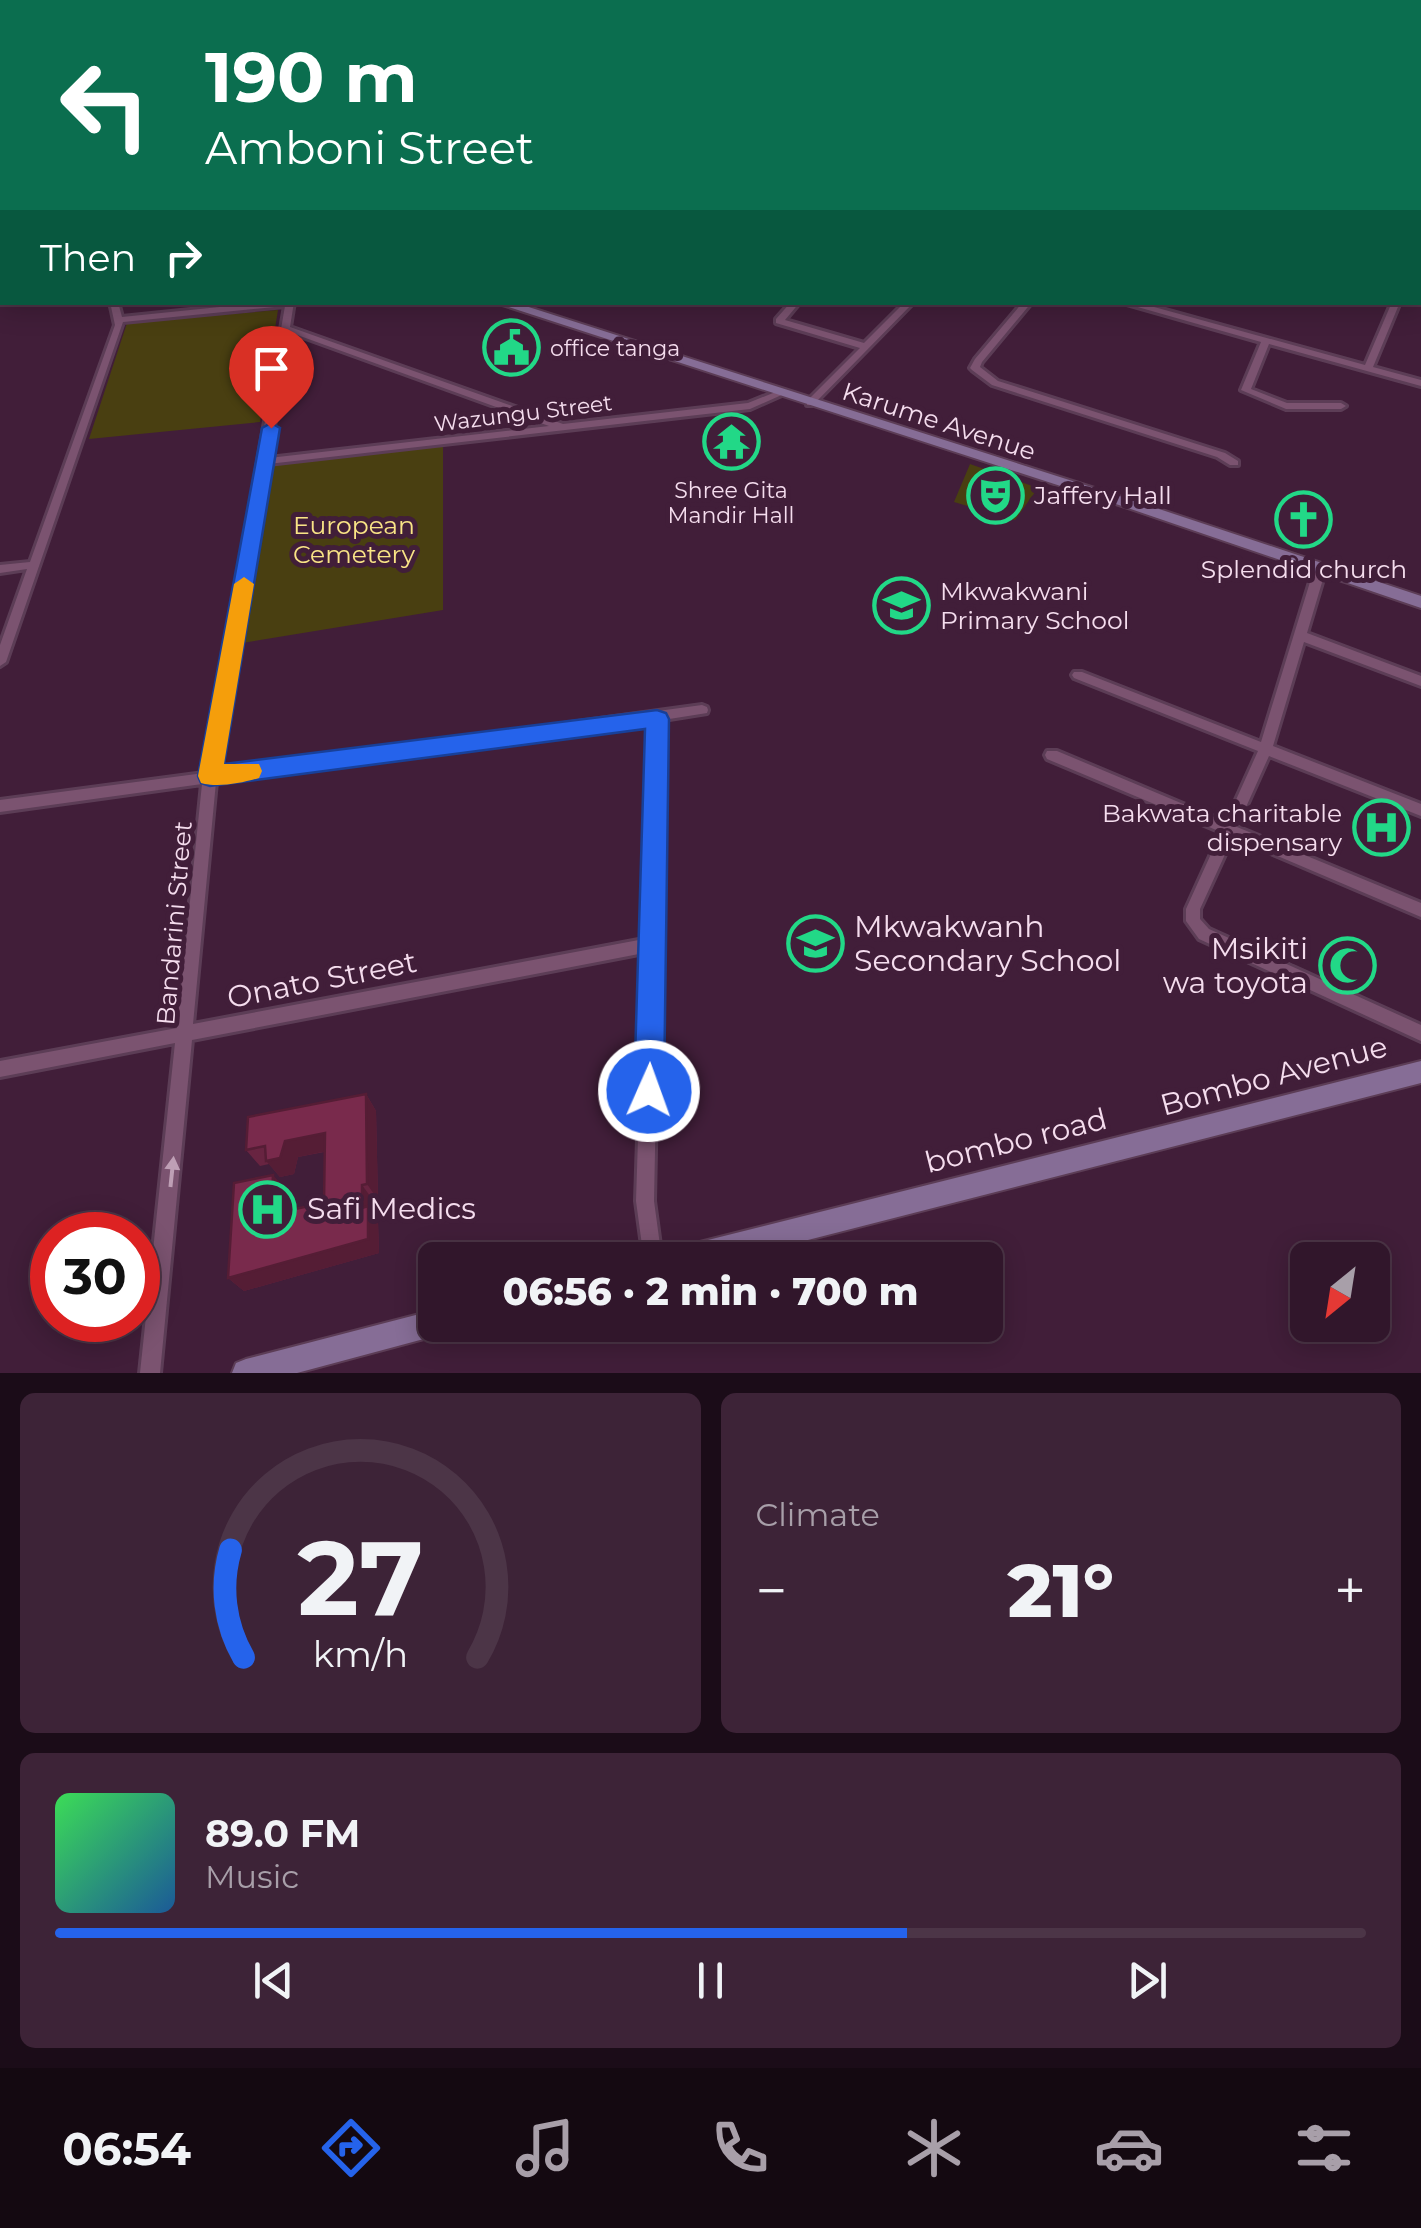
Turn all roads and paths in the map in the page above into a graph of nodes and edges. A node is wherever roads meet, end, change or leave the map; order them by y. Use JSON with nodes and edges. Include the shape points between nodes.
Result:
{"nodes":[{"id":1,"x":115,"y":305,"type":"edge"},
{"id":2,"x":237,"y":305,"type":"edge"},
{"id":3,"x":290,"y":305,"type":"edge"},
{"id":4,"x":508,"y":305,"type":"edge"},
{"id":5,"x":793,"y":305,"type":"edge"},
{"id":6,"x":907,"y":305,"type":"edge"},
{"id":7,"x":1025,"y":305,"type":"edge"},
{"id":8,"x":1135,"y":305,"type":"edge"},
{"id":9,"x":1395,"y":305,"type":"edge"},
{"id":10,"x":210,"y":306,"type":"edge"},
{"id":11,"x":119,"y":320,"type":"junction"},
{"id":12,"x":288,"y":329,"type":"junction"},
{"id":13,"x":1266,"y":342,"type":"junction"},
{"id":14,"x":864,"y":346,"type":"junction"},
{"id":15,"x":1368,"y":369,"type":"junction"},
{"id":16,"x":1421,"y":383,"type":"edge"},
{"id":17,"x":781,"y":392,"type":"junction"},
{"id":18,"x":810,"y":402,"type":"junction"},
{"id":19,"x":1341,"y":406,"type":"dead end"},
{"id":20,"x":560,"y":426,"type":"junction"},
{"id":21,"x":266,"y":461,"type":"junction"},
{"id":22,"x":1234,"y":464,"type":"dead end"},
{"id":23,"x":33,"y":565,"type":"junction"},
{"id":24,"x":0,"y":568,"type":"edge"},
{"id":25,"x":1320,"y":568,"type":"junction"},
{"id":26,"x":1421,"y":602,"type":"edge"},
{"id":27,"x":1299,"y":635,"type":"junction"},
{"id":28,"x":0,"y":662,"type":"edge"},
{"id":29,"x":1078,"y":675,"type":"dead end"},
{"id":30,"x":1421,"y":682,"type":"edge"},
{"id":31,"x":702,"y":710,"type":"dead end"},
{"id":32,"x":657,"y":719,"type":"junction"},
{"id":33,"x":1266,"y":748,"type":"junction"},
{"id":34,"x":1052,"y":755,"type":"dead end"},
{"id":35,"x":210,"y":776,"type":"junction"},
{"id":36,"x":0,"y":806,"type":"edge"},
{"id":37,"x":1421,"y":810,"type":"edge"},
{"id":38,"x":1227,"y":828,"type":"junction"},
{"id":39,"x":1421,"y":910,"type":"edge"},
{"id":40,"x":654,"y":944,"type":"junction"},
{"id":41,"x":186,"y":1034,"type":"junction"},
{"id":42,"x":1421,"y":1034,"type":"edge"},
{"id":43,"x":0,"y":1069,"type":"edge"},
{"id":44,"x":1421,"y":1072,"type":"edge"},
{"id":45,"x":1144,"y":1144,"type":"joint"},
{"id":46,"x":651,"y":1242,"type":"edge"},
{"id":47,"x":749,"y":1242,"type":"edge"},
{"id":48,"x":418,"y":1327,"type":"edge"},
{"id":49,"x":150,"y":1373,"type":"edge"},
{"id":50,"x":246,"y":1373,"type":"edge"}],
"edges":[{"from":1,"to":11,"type":"street"},
{"from":2,"to":10,"type":"street"},
{"from":3,"to":12,"type":"street","name":"Bandarini Street"},
{"from":4,"to":17,"type":"main road","name":"Karume Avenue"},
{"from":5,"to":14,"type":"street","via":[[780,321]]},
{"from":6,"to":14,"type":"street"},
{"from":7,"to":22,"type":"street","via":[[978,360],[980,374]]},
{"from":8,"to":13,"type":"street"},
{"from":9,"to":15,"type":"street"},
{"from":10,"to":11,"type":"street"},
{"from":11,"to":23,"type":"street"},
{"from":12,"to":20,"type":"street"},
{"from":12,"to":21,"type":"street","name":"Bandarini Street"},
{"from":13,"to":15,"type":"street"},
{"from":13,"to":19,"type":"street","via":[[1246,390],[1286,406]]},
{"from":14,"to":18,"type":"street"},
{"from":15,"to":16,"type":"street"},
{"from":17,"to":18,"type":"main road","name":"Karume Avenue"},
{"from":17,"to":20,"type":"street","name":"Wazungu Street","via":[[750,406]]},
{"from":18,"to":25,"type":"main road","name":"Karume Avenue"},
{"from":20,"to":21,"type":"street","name":"Wazungu Street"},
{"from":21,"to":35,"type":"street","name":"Bandarini Street"},
{"from":23,"to":24,"type":"street"},
{"from":23,"to":28,"type":"street"},
{"from":25,"to":26,"type":"main road","name":"Karume Avenue"},
{"from":25,"to":27,"type":"street"},
{"from":27,"to":30,"type":"street"},
{"from":27,"to":33,"type":"street"},
{"from":29,"to":33,"type":"street"},
{"from":31,"to":32,"type":"street"},
{"from":32,"to":35,"type":"street"},
{"from":32,"to":40,"type":"street"},
{"from":33,"to":37,"type":"street"},
{"from":33,"to":38,"type":"street"},
{"from":34,"to":38,"type":"street"},
{"from":35,"to":36,"type":"street"},
{"from":35,"to":41,"type":"street","name":"Bandarini Street"},
{"from":38,"to":39,"type":"street"},
{"from":38,"to":42,"type":"street","via":[[1193,909],[1197,929]]},
{"from":40,"to":41,"type":"street","name":"Onato Street"},
{"from":40,"to":46,"type":"street","via":[[645,1200]]},
{"from":41,"to":43,"type":"street","name":"Onato Street"},
{"from":49,"to":41,"type":"street","name":"Bandarini Street","one_way":true},
{"from":44,"to":45,"type":"main road","name":"Bombo Avenue"},
{"from":45,"to":47,"type":"main road","name":"bombo road"},
{"from":48,"to":50,"type":"main road"}]}
